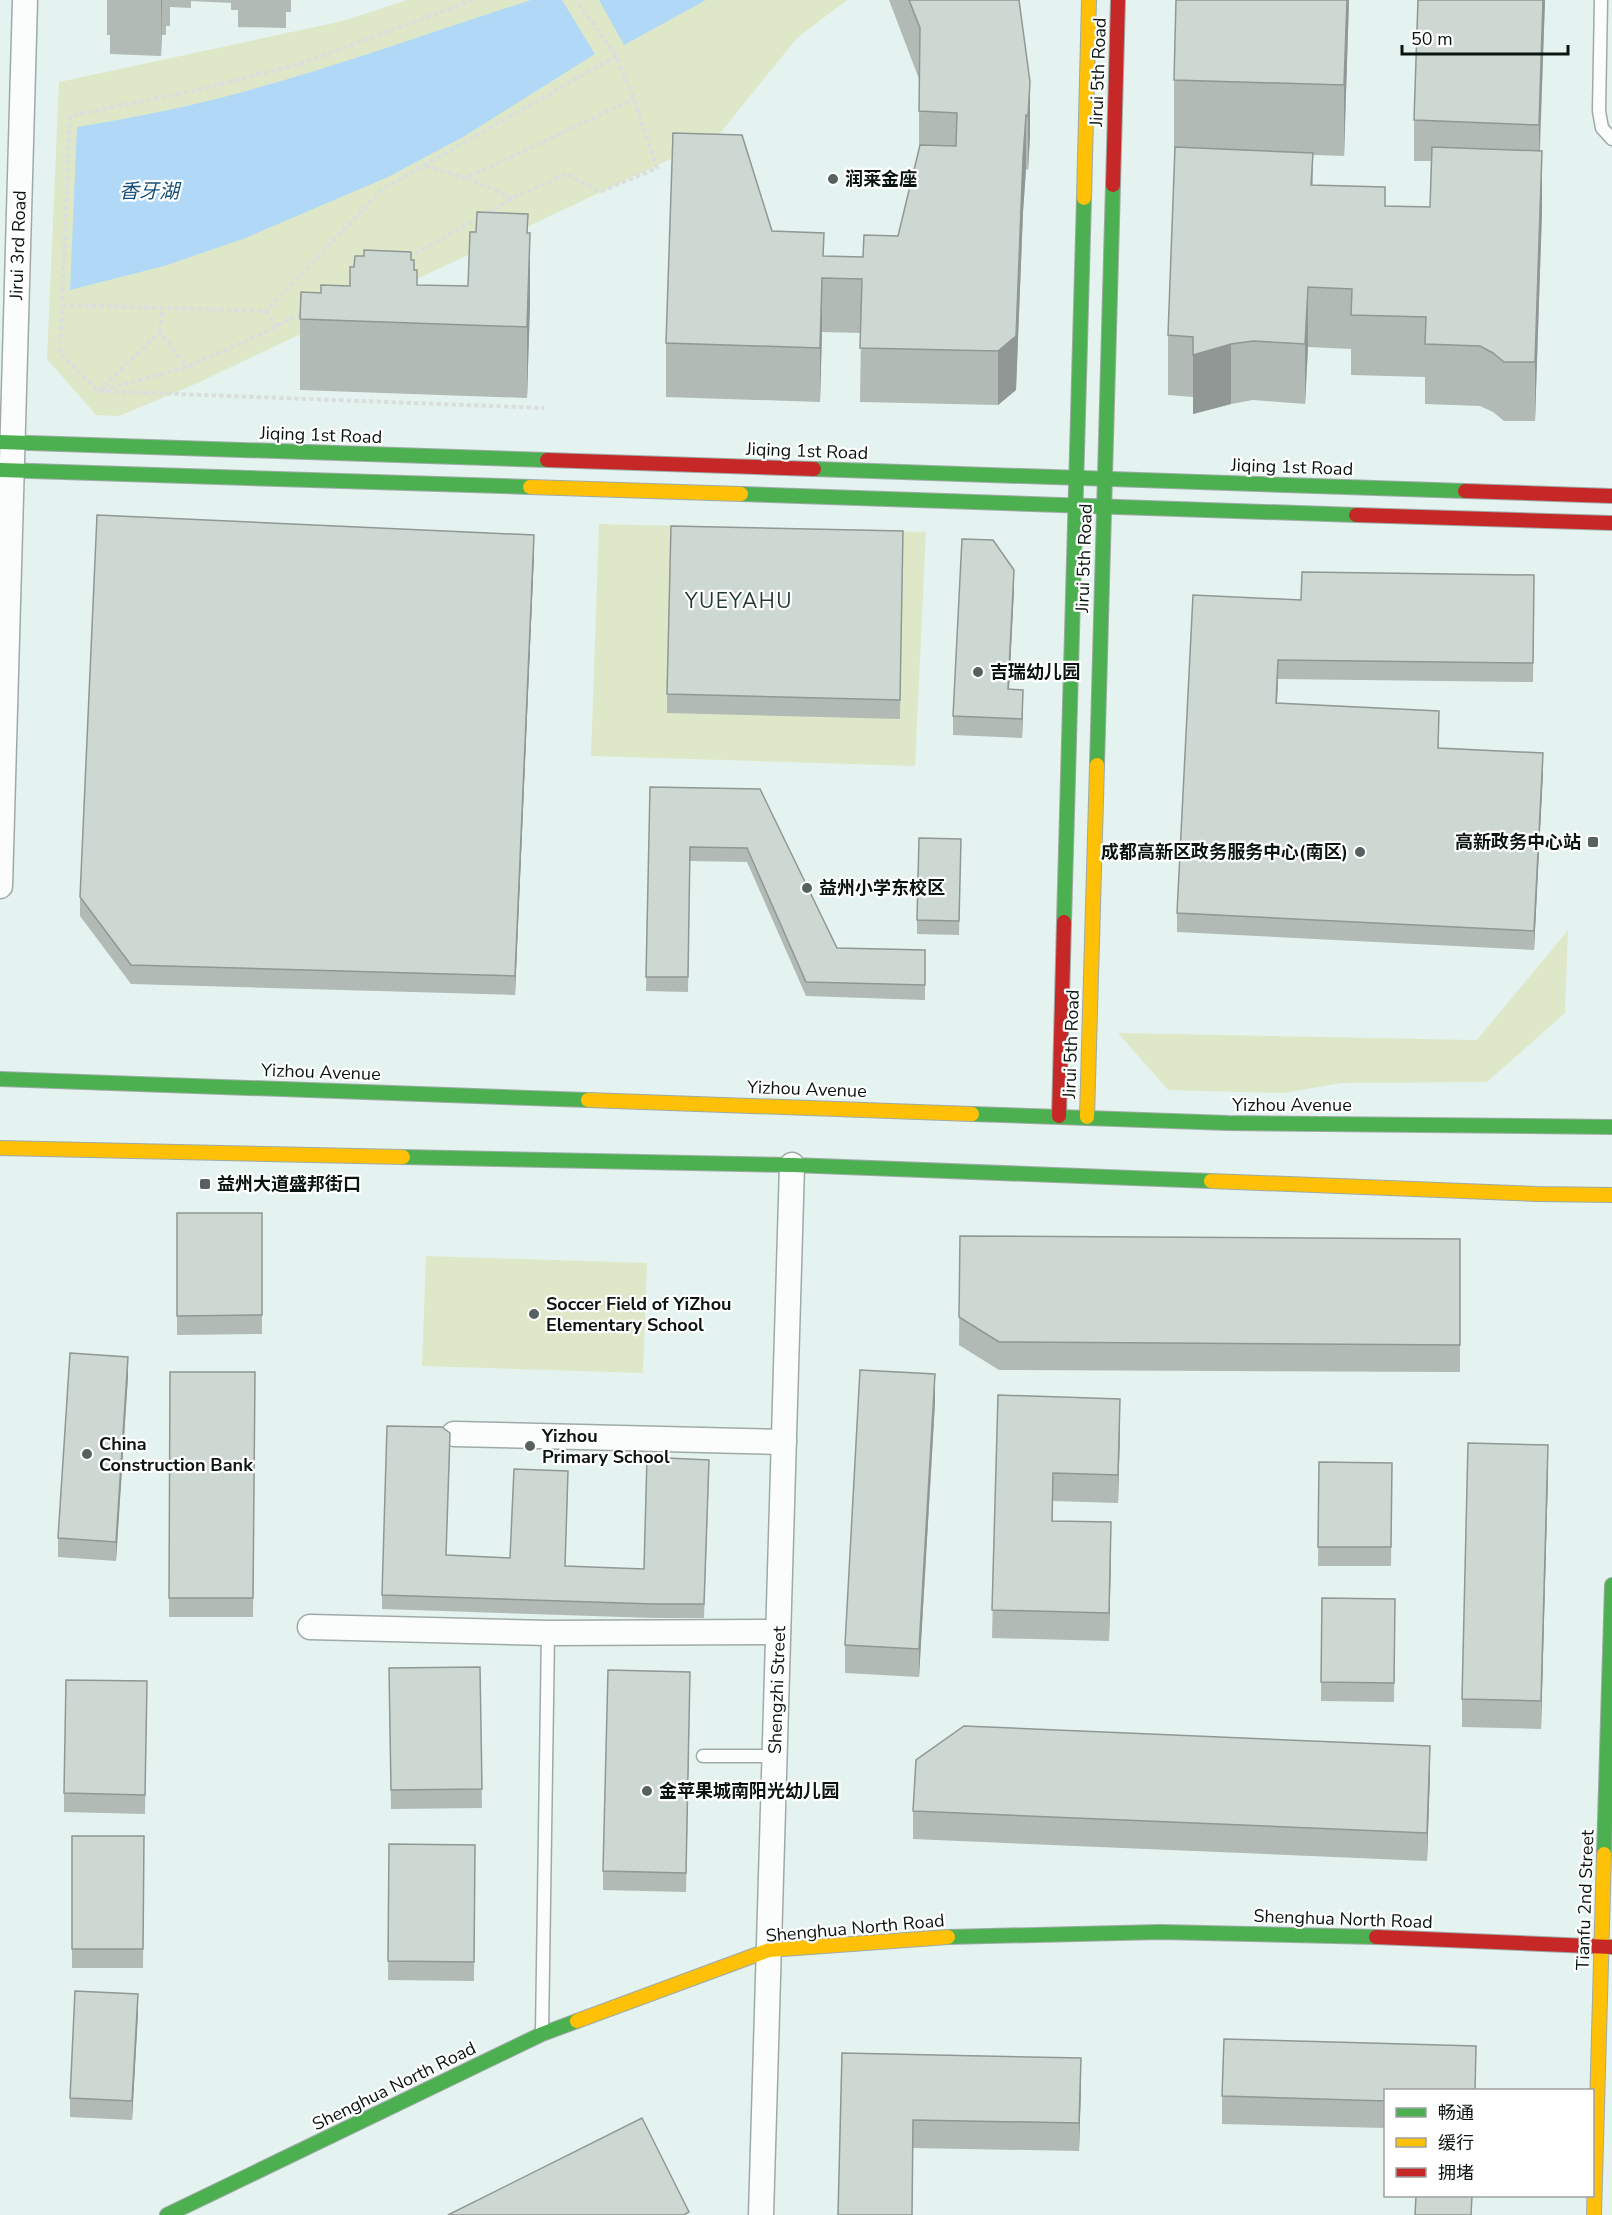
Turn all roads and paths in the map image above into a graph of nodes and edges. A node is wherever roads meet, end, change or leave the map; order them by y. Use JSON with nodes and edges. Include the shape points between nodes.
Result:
{"nodes":[{"id":1,"x":25,"y":0,"type":"edge"},
{"id":2,"x":473,"y":0,"type":"edge"},
{"id":3,"x":576,"y":0,"type":"edge"},
{"id":4,"x":1089,"y":0,"type":"edge"},
{"id":5,"x":1118,"y":0,"type":"edge"},
{"id":6,"x":1600,"y":0,"type":"edge"},
{"id":7,"x":616,"y":56,"type":"junction"},
{"id":8,"x":634,"y":99,"type":"junction"},
{"id":9,"x":1612,"y":139,"type":"edge"},
{"id":10,"x":425,"y":166,"type":"junction"},
{"id":11,"x":466,"y":178,"type":"junction"},
{"id":12,"x":513,"y":198,"type":"junction"},
{"id":13,"x":404,"y":260,"type":"edge"},
{"id":14,"x":62,"y":305,"type":"junction"},
{"id":15,"x":162,"y":308,"type":"junction"},
{"id":16,"x":266,"y":311,"type":"junction"},
{"id":17,"x":305,"y":311,"type":"edge"},
{"id":18,"x":276,"y":326,"type":"junction"},
{"id":19,"x":160,"y":332,"type":"junction"},
{"id":20,"x":187,"y":367,"type":"junction"},
{"id":21,"x":98,"y":392,"type":"junction"},
{"id":22,"x":544,"y":408,"type":"dead end"},
{"id":23,"x":6,"y":443,"type":"edge"},
{"id":24,"x":6,"y":470,"type":"edge"},
{"id":25,"x":1076,"y":478,"type":"junction"},
{"id":26,"x":1104,"y":479,"type":"junction"},
{"id":27,"x":1612,"y":496,"type":"edge"},
{"id":28,"x":1075,"y":506,"type":"junction"},
{"id":29,"x":1103,"y":507,"type":"junction"},
{"id":30,"x":1612,"y":523,"type":"edge"},
{"id":31,"x":0,"y":886,"type":"edge"},
{"id":32,"x":0,"y":1079,"type":"edge"},
{"id":33,"x":1059,"y":1116,"type":"junction"},
{"id":34,"x":1087,"y":1117,"type":"junction"},
{"id":35,"x":1612,"y":1127,"type":"edge"},
{"id":36,"x":0,"y":1148,"type":"edge"},
{"id":37,"x":792,"y":1166,"type":"junction"},
{"id":38,"x":1612,"y":1195,"type":"edge"},
{"id":39,"x":454,"y":1434,"type":"dead end"},
{"id":40,"x":784,"y":1442,"type":"junction"},
{"id":41,"x":1612,"y":1585,"type":"edge"},
{"id":42,"x":310,"y":1627,"type":"dead end"},
{"id":43,"x":778,"y":1632,"type":"junction"},
{"id":44,"x":548,"y":1634,"type":"junction"},
{"id":45,"x":703,"y":1756,"type":"dead end"},
{"id":46,"x":775,"y":1756,"type":"junction"},
{"id":47,"x":1607,"y":1947,"type":"edge"},
{"id":48,"x":769,"y":1950,"type":"junction"},
{"id":49,"x":542,"y":2034,"type":"junction"},
{"id":50,"x":167,"y":2215,"type":"edge"},
{"id":51,"x":761,"y":2215,"type":"edge"},
{"id":52,"x":1594,"y":2215,"type":"edge"}],
"edges":[{"from":1,"to":23,"type":"street","name":"Jirui 3rd Road"},
{"from":2,"to":14,"type":"path","via":[[303,63],[70,116]]},
{"from":3,"to":7,"type":"path"},
{"from":4,"to":25,"type":"street","name":"Jirui 5th Road"},
{"from":5,"to":26,"type":"street","name":"Jirui 5th Road"},
{"from":6,"to":9,"type":"lane","via":[[1599,111],[1602,128]]},
{"from":7,"to":8,"type":"path"},
{"from":7,"to":10,"type":"path"},
{"from":8,"to":11,"type":"path"},
{"from":8,"to":12,"type":"path","via":[[657,168],[600,192],[566,174]]},
{"from":10,"to":11,"type":"path"},
{"from":10,"to":16,"type":"path","via":[[383,189]]},
{"from":11,"to":12,"type":"path"},
{"from":12,"to":13,"type":"path"},
{"from":14,"to":15,"type":"path"},
{"from":14,"to":21,"type":"path","via":[[60,353]]},
{"from":15,"to":16,"type":"path"},
{"from":15,"to":19,"type":"path"},
{"from":16,"to":18,"type":"path"},
{"from":17,"to":18,"type":"path"},
{"from":18,"to":20,"type":"path"},
{"from":19,"to":20,"type":"path"},
{"from":19,"to":21,"type":"path"},
{"from":20,"to":21,"type":"path"},
{"from":21,"to":22,"type":"path"},
{"from":23,"to":24,"type":"street","name":"Jirui 3rd Road"},
{"from":23,"to":25,"type":"street","name":"Jiqing 1st Road"},
{"from":24,"to":28,"type":"street"},
{"from":24,"to":31,"type":"street","name":"Jirui 3rd Road"},
{"from":25,"to":26,"type":"street","name":"Jiqing 1st Road"},
{"from":25,"to":28,"type":"street","name":"Jirui 5th Road"},
{"from":26,"to":27,"type":"street","name":"Jiqing 1st Road"},
{"from":26,"to":29,"type":"street","name":"Jirui 5th Road"},
{"from":28,"to":29,"type":"street"},
{"from":28,"to":33,"type":"street","name":"Jirui 5th Road"},
{"from":29,"to":30,"type":"street"},
{"from":29,"to":34,"type":"street","name":"Jirui 5th Road"},
{"from":32,"to":33,"type":"street","name":"Yizhou Avenue"},
{"from":33,"to":34,"type":"street","name":"Yizhou Avenue"},
{"from":34,"to":35,"type":"street","name":"Yizhou Avenue","via":[[1228,1123]]},
{"from":36,"to":37,"type":"street"},
{"from":37,"to":38,"type":"street"},
{"from":37,"to":40,"type":"street","name":"Shengzhi Street"},
{"from":39,"to":40,"type":"street"},
{"from":40,"to":43,"type":"street","name":"Shengzhi Street"},
{"from":41,"to":47,"type":"street","name":"Tianfu 2nd Street"},
{"from":42,"to":44,"type":"street"},
{"from":43,"to":44,"type":"street"},
{"from":43,"to":46,"type":"street","name":"Shengzhi Street"},
{"from":44,"to":49,"type":"lane"},
{"from":45,"to":46,"type":"lane"},
{"from":46,"to":48,"type":"street","name":"Shengzhi Street"},
{"from":47,"to":48,"type":"street","name":"Shenghua North Road","via":[[1160,1932],[932,1937]]},
{"from":47,"to":52,"type":"street","name":"Tianfu 2nd Street"},
{"from":48,"to":49,"type":"street","name":"Shenghua North Road"},
{"from":48,"to":51,"type":"street","name":"Shengzhi Street"},
{"from":49,"to":50,"type":"street","name":"Shenghua North Road"}]}
